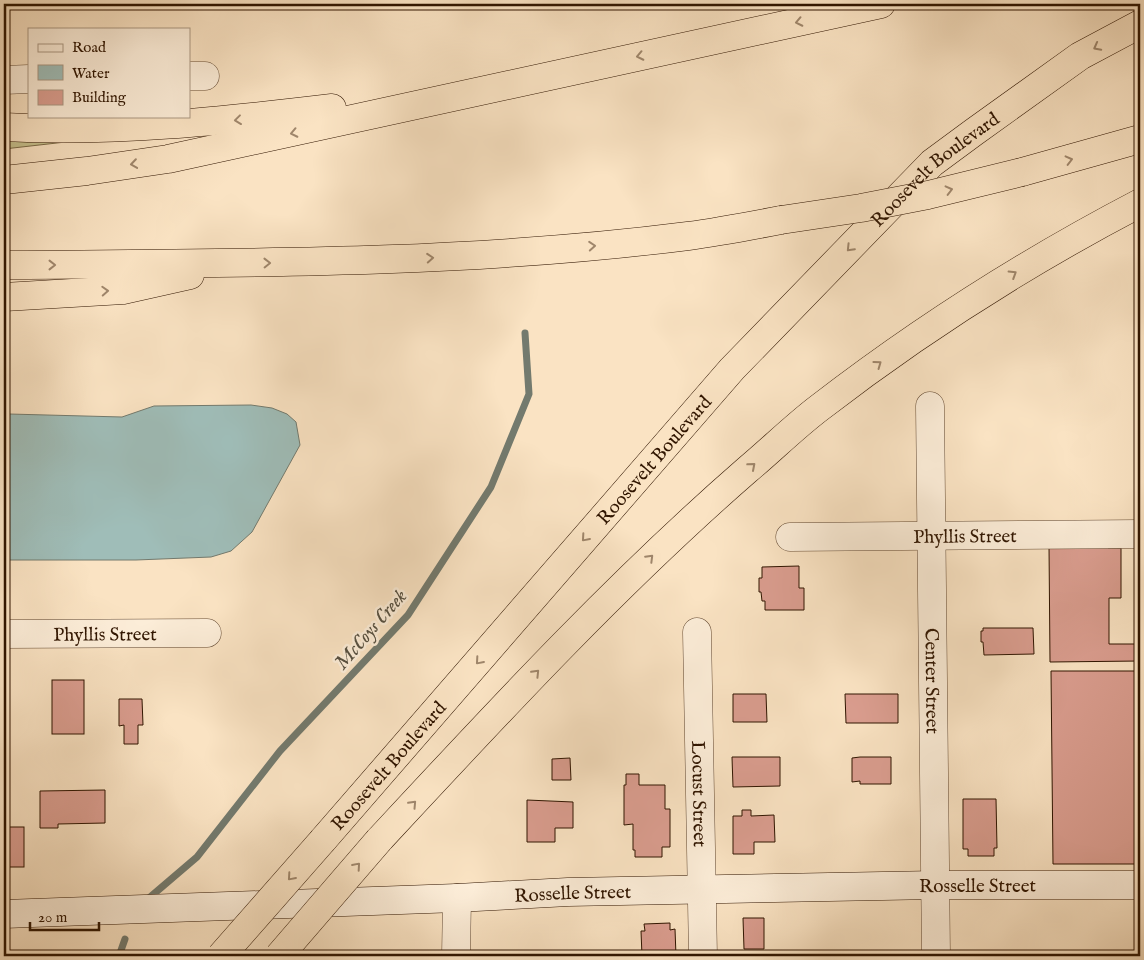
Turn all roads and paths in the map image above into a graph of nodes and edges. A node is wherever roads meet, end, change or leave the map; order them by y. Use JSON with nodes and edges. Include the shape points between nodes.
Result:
{"nodes":[{"id":1,"x":881,"y":4,"type":"edge"},
{"id":2,"x":1140,"y":24,"type":"edge"},
{"id":3,"x":4,"y":80,"type":"edge"},
{"id":4,"x":28,"y":80,"type":"edge"},
{"id":5,"x":495,"y":88,"type":"junction"},
{"id":6,"x":4,"y":127,"type":"edge"},
{"id":7,"x":1140,"y":139,"type":"edge"},
{"id":8,"x":4,"y":180,"type":"edge"},
{"id":9,"x":1140,"y":203,"type":"edge"},
{"id":10,"x":240,"y":263,"type":"junction"},
{"id":11,"x":4,"y":265,"type":"edge"},
{"id":12,"x":4,"y":296,"type":"edge"},
{"id":13,"x":930,"y":406,"type":"dead end"},
{"id":14,"x":1140,"y":534,"type":"edge"},
{"id":15,"x":930,"y":535,"type":"junction"},
{"id":16,"x":790,"y":536,"type":"dead end"},
{"id":17,"x":697,"y":632,"type":"dead end"},
{"id":18,"x":207,"y":633,"type":"dead end"},
{"id":19,"x":4,"y":634,"type":"edge"},
{"id":20,"x":936,"y":885,"type":"junction"},
{"id":21,"x":1140,"y":885,"type":"edge"},
{"id":22,"x":702,"y":889,"type":"junction"},
{"id":23,"x":457,"y":898,"type":"junction"},
{"id":24,"x":4,"y":914,"type":"edge"},
{"id":25,"x":221,"y":956,"type":"edge"},
{"id":26,"x":279,"y":956,"type":"edge"},
{"id":27,"x":456,"y":956,"type":"edge"},
{"id":28,"x":703,"y":956,"type":"edge"},
{"id":29,"x":936,"y":956,"type":"edge"}],
"edges":[{"from":1,"to":5,"type":"highway","one_way":true},
{"from":2,"to":25,"type":"highway","name":"Roosevelt Boulevard","one_way":true,"bridge":true,"via":[[1080,56],[932,164],[732,369]]},
{"from":3,"to":4,"type":"street"},
{"from":5,"to":6,"type":"highway","one_way":true,"via":[[221,122],[142,127]]},
{"from":5,"to":8,"type":"highway","one_way":true,"via":[[168,159]]},
{"from":10,"to":7,"type":"highway","one_way":true,"bridge":true,"via":[[401,260],[603,246],[690,236],[909,199]]},
{"from":26,"to":9,"type":"highway","one_way":true,"bridge":true,"via":[[379,840],[537,671],[715,498],[818,409],[939,321],[1009,276]]},
{"from":11,"to":10,"type":"highway","one_way":true},
{"from":12,"to":10,"type":"highway","one_way":true,"via":[[123,290]]},
{"from":13,"to":15,"type":"street","name":"Center Street"},
{"from":14,"to":15,"type":"street","name":"Phyllis Street"},
{"from":15,"to":16,"type":"street","name":"Phyllis Street"},
{"from":15,"to":20,"type":"street","name":"Center Street"},
{"from":17,"to":22,"type":"street","name":"Locust Street"},
{"from":18,"to":19,"type":"street","name":"Phyllis Street"},
{"from":20,"to":21,"type":"street","name":"Rosselle Street"},
{"from":20,"to":22,"type":"street","name":"Rosselle Street"},
{"from":20,"to":29,"type":"street","name":"Center Street"},
{"from":22,"to":23,"type":"street","name":"Rosselle Street"},
{"from":22,"to":28,"type":"street","name":"Locust Street"},
{"from":23,"to":24,"type":"street","name":"Rosselle Street"},
{"from":23,"to":27,"type":"street"}]}
